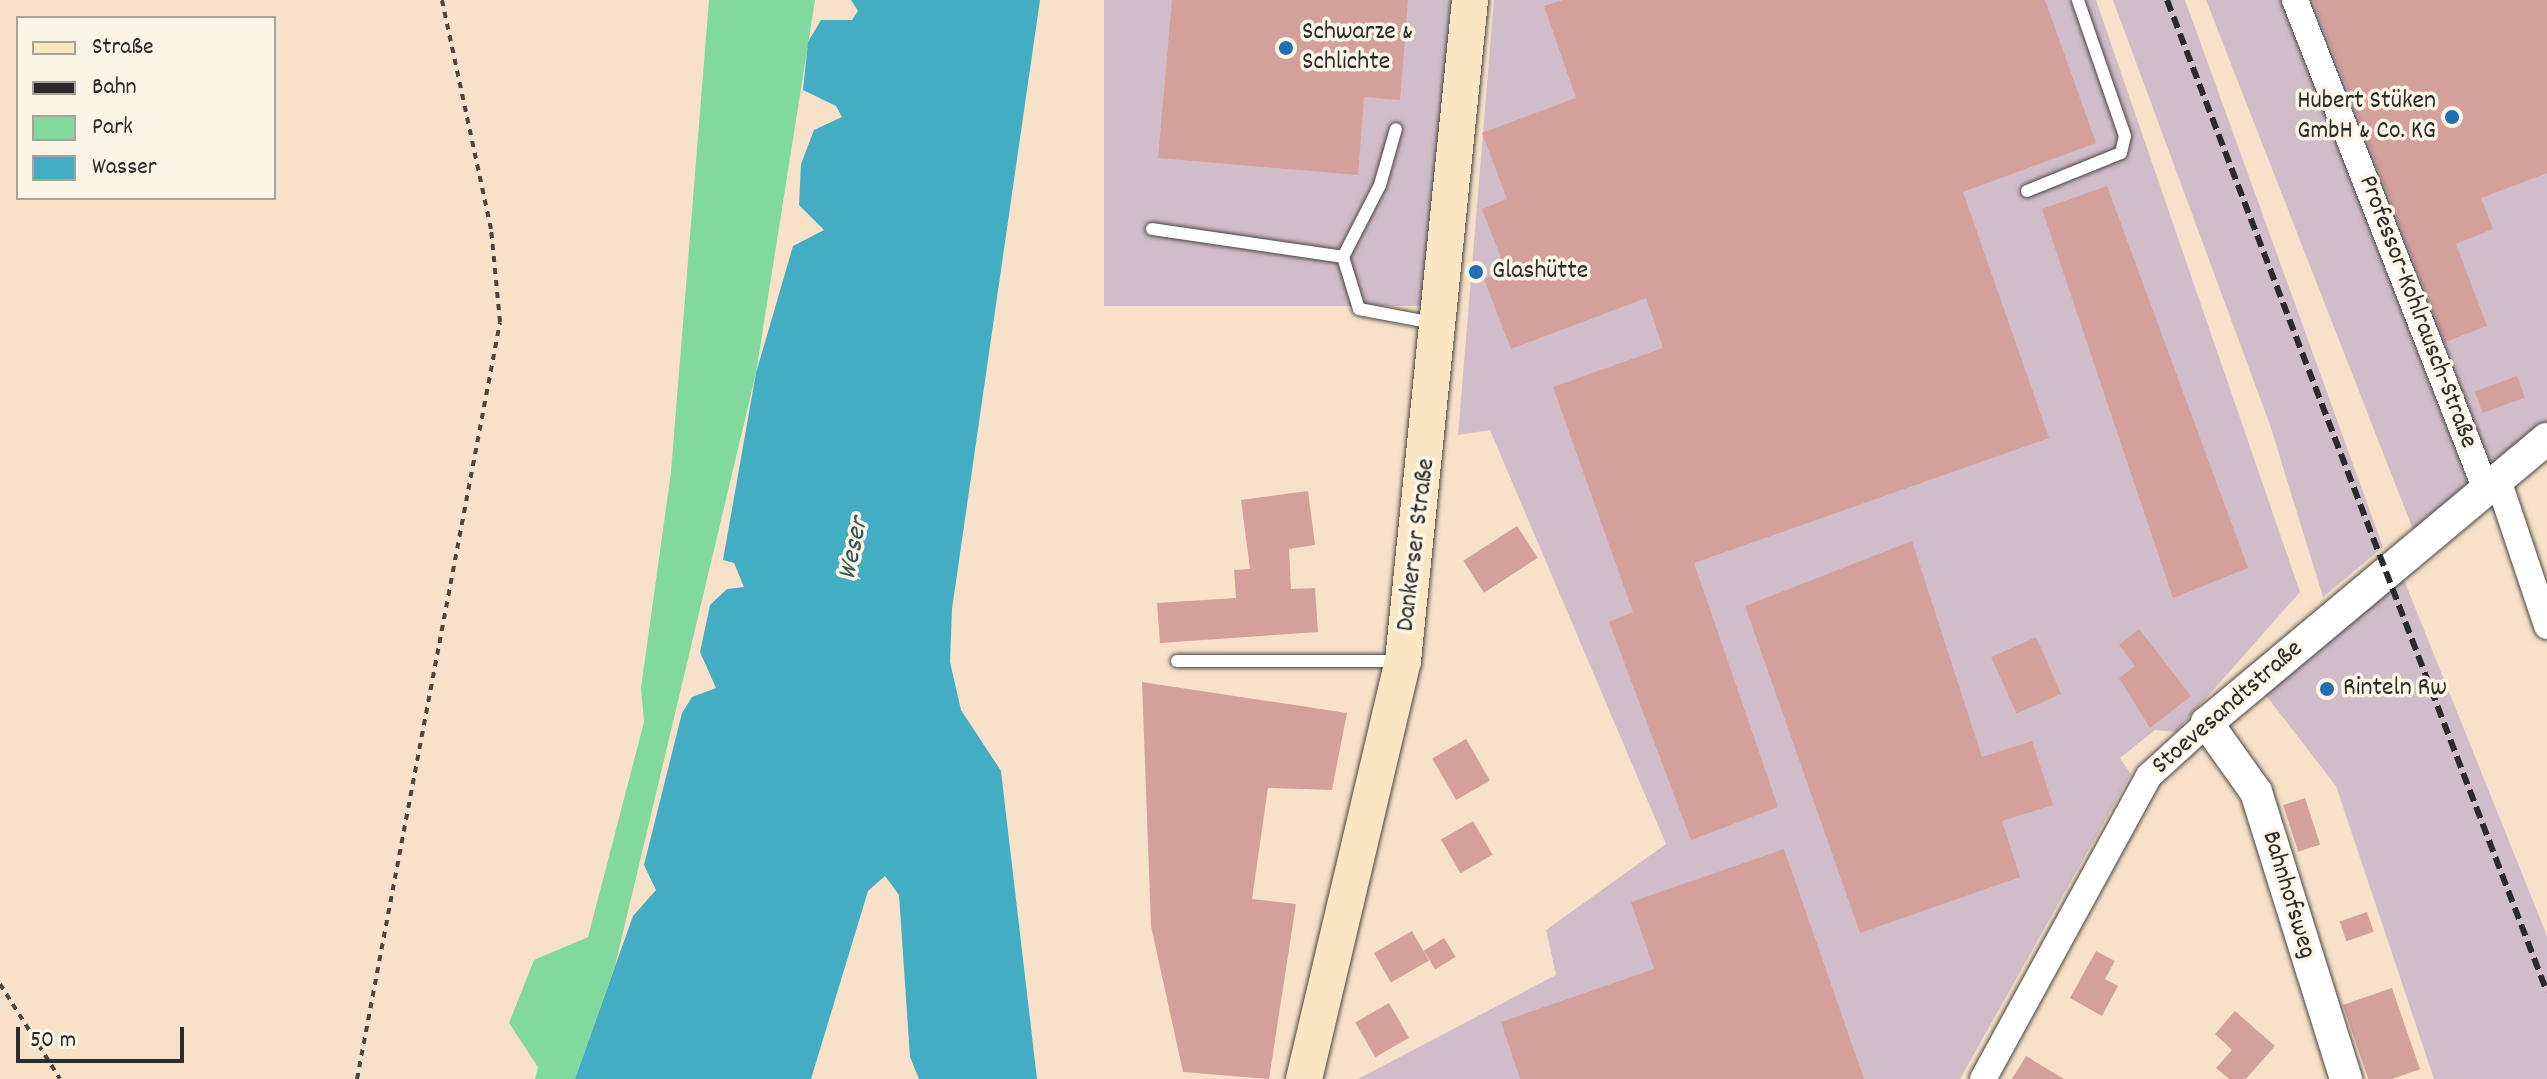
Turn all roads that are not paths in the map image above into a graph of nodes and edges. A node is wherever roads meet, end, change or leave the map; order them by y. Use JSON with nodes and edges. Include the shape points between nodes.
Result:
{"nodes":[{"id":1,"x":1470,"y":0,"type":"edge"},
{"id":2,"x":2078,"y":0,"type":"edge"},
{"id":3,"x":2295,"y":0,"type":"edge"},
{"id":4,"x":1396,"y":129,"type":"dead end"},
{"id":5,"x":2027,"y":191,"type":"dead end"},
{"id":6,"x":1152,"y":229,"type":"dead end"},
{"id":7,"x":1343,"y":257,"type":"junction"},
{"id":8,"x":1440,"y":324,"type":"junction"},
{"id":9,"x":2547,"y":439,"type":"edge"},
{"id":10,"x":2492,"y":485,"type":"junction"},
{"id":11,"x":2547,"y":626,"type":"edge"},
{"id":12,"x":1177,"y":661,"type":"dead end"},
{"id":13,"x":1403,"y":661,"type":"junction"},
{"id":14,"x":2207,"y":723,"type":"junction"},
{"id":15,"x":1304,"y":1079,"type":"edge"},
{"id":16,"x":1983,"y":1079,"type":"edge"},
{"id":17,"x":2346,"y":1079,"type":"edge"}],
"edges":[{"from":1,"to":8,"type":"main road","name":"Dankerser Straße"},
{"from":2,"to":5,"type":"lane","via":[[2125,136],[2121,153]]},
{"from":3,"to":10,"type":"street","name":"Professor-Kohlrausch-Straße"},
{"from":4,"to":7,"type":"lane","via":[[1380,185]]},
{"from":6,"to":7,"type":"lane"},
{"from":7,"to":8,"type":"lane","via":[[1359,309]]},
{"from":8,"to":13,"type":"main road","name":"Dankerser Straße"},
{"from":9,"to":10,"type":"street","name":"Stoevesandtstraße"},
{"from":10,"to":11,"type":"street","name":"Professor-Kohlrausch-Straße"},
{"from":10,"to":14,"type":"street","name":"Stoevesandtstraße"},
{"from":12,"to":13,"type":"lane"},
{"from":13,"to":15,"type":"main road","name":"Dankerser Straße"},
{"from":14,"to":16,"type":"street","name":"Stoevesandtstraße","via":[[2149,776]]},
{"from":14,"to":17,"type":"street","name":"Bahnhofsweg","via":[[2256,792]]}]}
